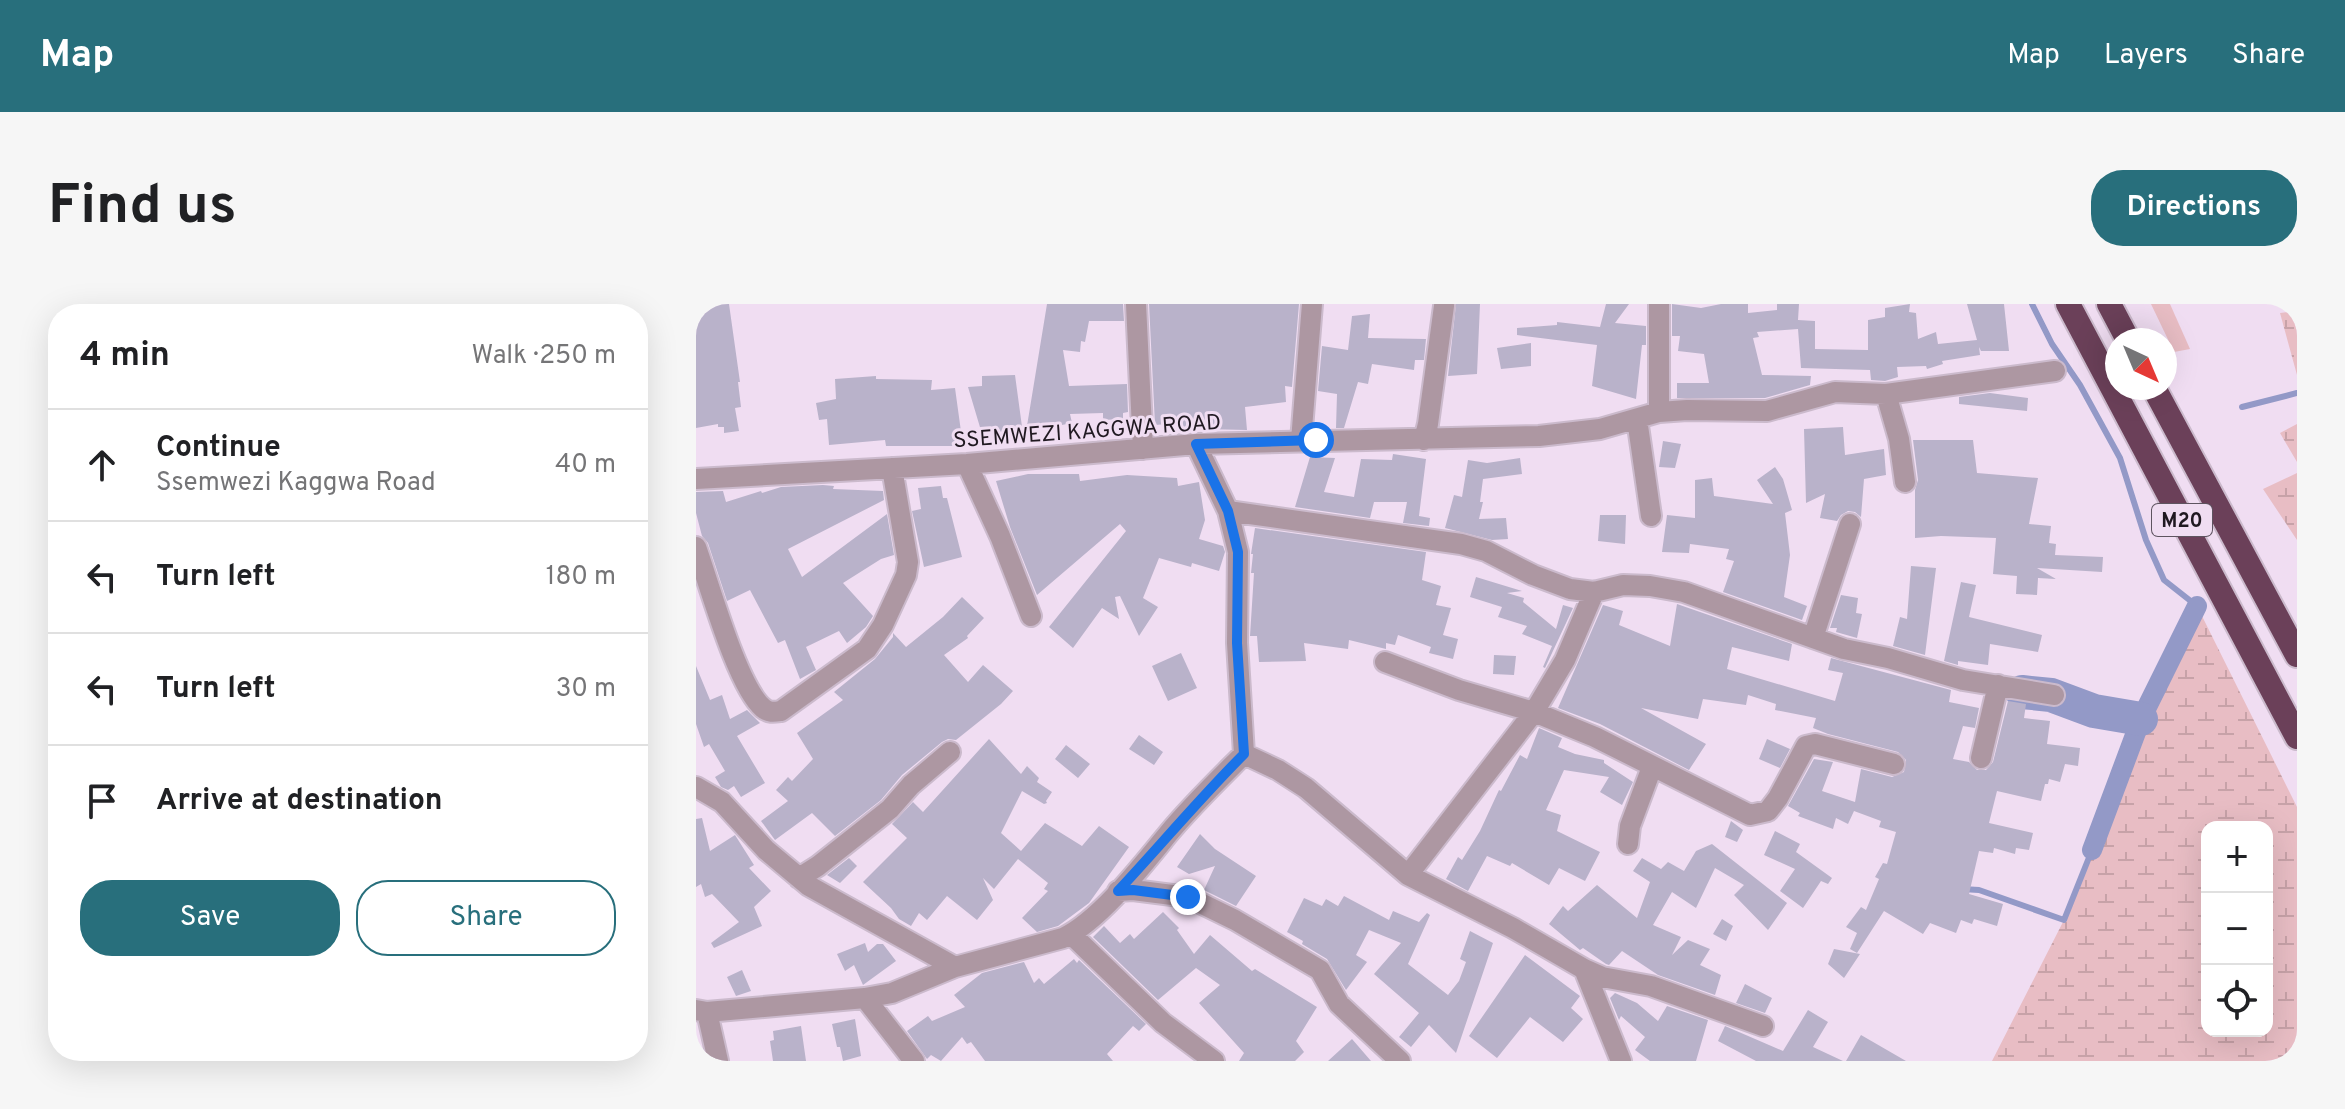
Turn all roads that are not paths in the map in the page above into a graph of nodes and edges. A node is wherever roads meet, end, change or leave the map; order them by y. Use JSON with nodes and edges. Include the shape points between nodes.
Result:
{"nodes":[{"id":1,"x":1136,"y":304,"type":"edge"},
{"id":2,"x":1312,"y":304,"type":"edge"},
{"id":3,"x":1659,"y":304,"type":"edge"},
{"id":4,"x":2068,"y":304,"type":"edge"},
{"id":5,"x":2109,"y":304,"type":"edge"},
{"id":6,"x":1444,"y":306,"type":"edge"},
{"id":7,"x":2122,"y":328,"type":"edge"},
{"id":8,"x":2055,"y":371,"type":"dead end"},
{"id":9,"x":1886,"y":394,"type":"junction"},
{"id":10,"x":2160,"y":400,"type":"edge"},
{"id":11,"x":1659,"y":412,"type":"junction"},
{"id":12,"x":1637,"y":419,"type":"junction"},
{"id":13,"x":1424,"y":440,"type":"junction"},
{"id":14,"x":1301,"y":441,"type":"junction"},
{"id":15,"x":1196,"y":444,"type":"junction"},
{"id":16,"x":1143,"y":449,"type":"junction"},
{"id":17,"x":967,"y":464,"type":"junction"},
{"id":18,"x":892,"y":468,"type":"junction"},
{"id":19,"x":696,"y":479,"type":"edge"},
{"id":20,"x":1905,"y":482,"type":"dead end"},
{"id":21,"x":1228,"y":511,"type":"junction"},
{"id":22,"x":1651,"y":516,"type":"dead end"},
{"id":23,"x":1850,"y":524,"type":"dead end"},
{"id":24,"x":696,"y":547,"type":"edge"},
{"id":25,"x":1594,"y":592,"type":"junction"},
{"id":26,"x":1031,"y":616,"type":"dead end"},
{"id":27,"x":1813,"y":638,"type":"junction"},
{"id":28,"x":2297,"y":655,"type":"edge"},
{"id":29,"x":1385,"y":662,"type":"dead end"},
{"id":30,"x":1998,"y":685,"type":"junction"},
{"id":31,"x":2054,"y":695,"type":"dead end"},
{"id":32,"x":1534,"y":712,"type":"junction"},
{"id":33,"x":2297,"y":737,"type":"edge"},
{"id":34,"x":950,"y":752,"type":"dead end"},
{"id":35,"x":1244,"y":754,"type":"junction"},
{"id":36,"x":1981,"y":758,"type":"dead end"},
{"id":37,"x":1894,"y":764,"type":"dead end"},
{"id":38,"x":1652,"y":767,"type":"junction"},
{"id":39,"x":696,"y":787,"type":"edge"},
{"id":40,"x":1628,"y":844,"type":"dead end"},
{"id":41,"x":1408,"y":875,"type":"junction"},
{"id":42,"x":799,"y":878,"type":"junction"},
{"id":43,"x":1118,"y":891,"type":"junction"},
{"id":44,"x":1071,"y":934,"type":"junction"},
{"id":45,"x":955,"y":967,"type":"junction"},
{"id":46,"x":1584,"y":969,"type":"junction"},
{"id":47,"x":865,"y":998,"type":"junction"},
{"id":48,"x":702,"y":1011,"type":"edge"},
{"id":49,"x":1763,"y":1026,"type":"dead end"},
{"id":50,"x":718,"y":1061,"type":"edge"},
{"id":51,"x":914,"y":1061,"type":"edge"},
{"id":52,"x":1214,"y":1061,"type":"edge"},
{"id":53,"x":1400,"y":1061,"type":"edge"},
{"id":54,"x":1621,"y":1061,"type":"edge"}],
"edges":[{"from":1,"to":16,"type":"street"},
{"from":2,"to":14,"type":"street"},
{"from":3,"to":11,"type":"street"},
{"from":4,"to":33,"type":"highway","number":"M20"},
{"from":5,"to":7,"type":"highway"},
{"from":6,"to":13,"type":"street"},
{"from":8,"to":9,"type":"street","name":"SSEMWEZI KAGGWA ROAD"},
{"from":9,"to":11,"type":"street","name":"SSEMWEZI KAGGWA ROAD","via":[[1835,392],[1767,411]]},
{"from":9,"to":20,"type":"street"},
{"from":10,"to":28,"type":"highway","number":"M20"},
{"from":11,"to":12,"type":"street","name":"SSEMWEZI KAGGWA ROAD"},
{"from":12,"to":13,"type":"street","name":"SSEMWEZI KAGGWA ROAD","via":[[1539,436]]},
{"from":12,"to":22,"type":"street"},
{"from":13,"to":14,"type":"street","name":"SSEMWEZI KAGGWA ROAD"},
{"from":14,"to":15,"type":"street","name":"SSEMWEZI KAGGWA ROAD"},
{"from":15,"to":16,"type":"street","name":"SSEMWEZI KAGGWA ROAD"},
{"from":15,"to":21,"type":"street"},
{"from":16,"to":17,"type":"street","name":"SSEMWEZI KAGGWA ROAD"},
{"from":17,"to":18,"type":"street","name":"SSEMWEZI KAGGWA ROAD"},
{"from":17,"to":26,"type":"street"},
{"from":18,"to":19,"type":"street","name":"SSEMWEZI KAGGWA ROAD"},
{"from":18,"to":24,"type":"street","via":[[907,542],[906,575],[867,649],[781,711],[762,707],[739,671]]},
{"from":21,"to":25,"type":"street","via":[[1461,544],[1570,589]]},
{"from":21,"to":35,"type":"street","via":[[1238,552]]},
{"from":23,"to":27,"type":"street"},
{"from":25,"to":27,"type":"street","via":[[1637,585],[1684,592]]},
{"from":25,"to":32,"type":"street","via":[[1565,660]]},
{"from":27,"to":30,"type":"street"},
{"from":29,"to":32,"type":"street"},
{"from":30,"to":31,"type":"street"},
{"from":30,"to":36,"type":"street"},
{"from":32,"to":38,"type":"street"},
{"from":32,"to":41,"type":"street"},
{"from":34,"to":42,"type":"street","via":[[890,809]]},
{"from":35,"to":41,"type":"street","via":[[1306,788]]},
{"from":35,"to":43,"type":"street"},
{"from":37,"to":38,"type":"street","via":[[1806,746],[1768,811],[1750,815]]},
{"from":38,"to":40,"type":"street"},
{"from":39,"to":42,"type":"street","via":[[722,802]]},
{"from":41,"to":46,"type":"street"},
{"from":42,"to":45,"type":"street"},
{"from":43,"to":44,"type":"street"},
{"from":43,"to":53,"type":"street","via":[[1188,897],[1320,970],[1339,1004]]},
{"from":44,"to":45,"type":"street"},
{"from":44,"to":52,"type":"street","via":[[1163,1023]]},
{"from":45,"to":47,"type":"street","via":[[906,989]]},
{"from":46,"to":49,"type":"street","via":[[1651,986]]},
{"from":46,"to":54,"type":"street"},
{"from":47,"to":48,"type":"street"},
{"from":47,"to":51,"type":"street"},
{"from":48,"to":50,"type":"street"}]}
